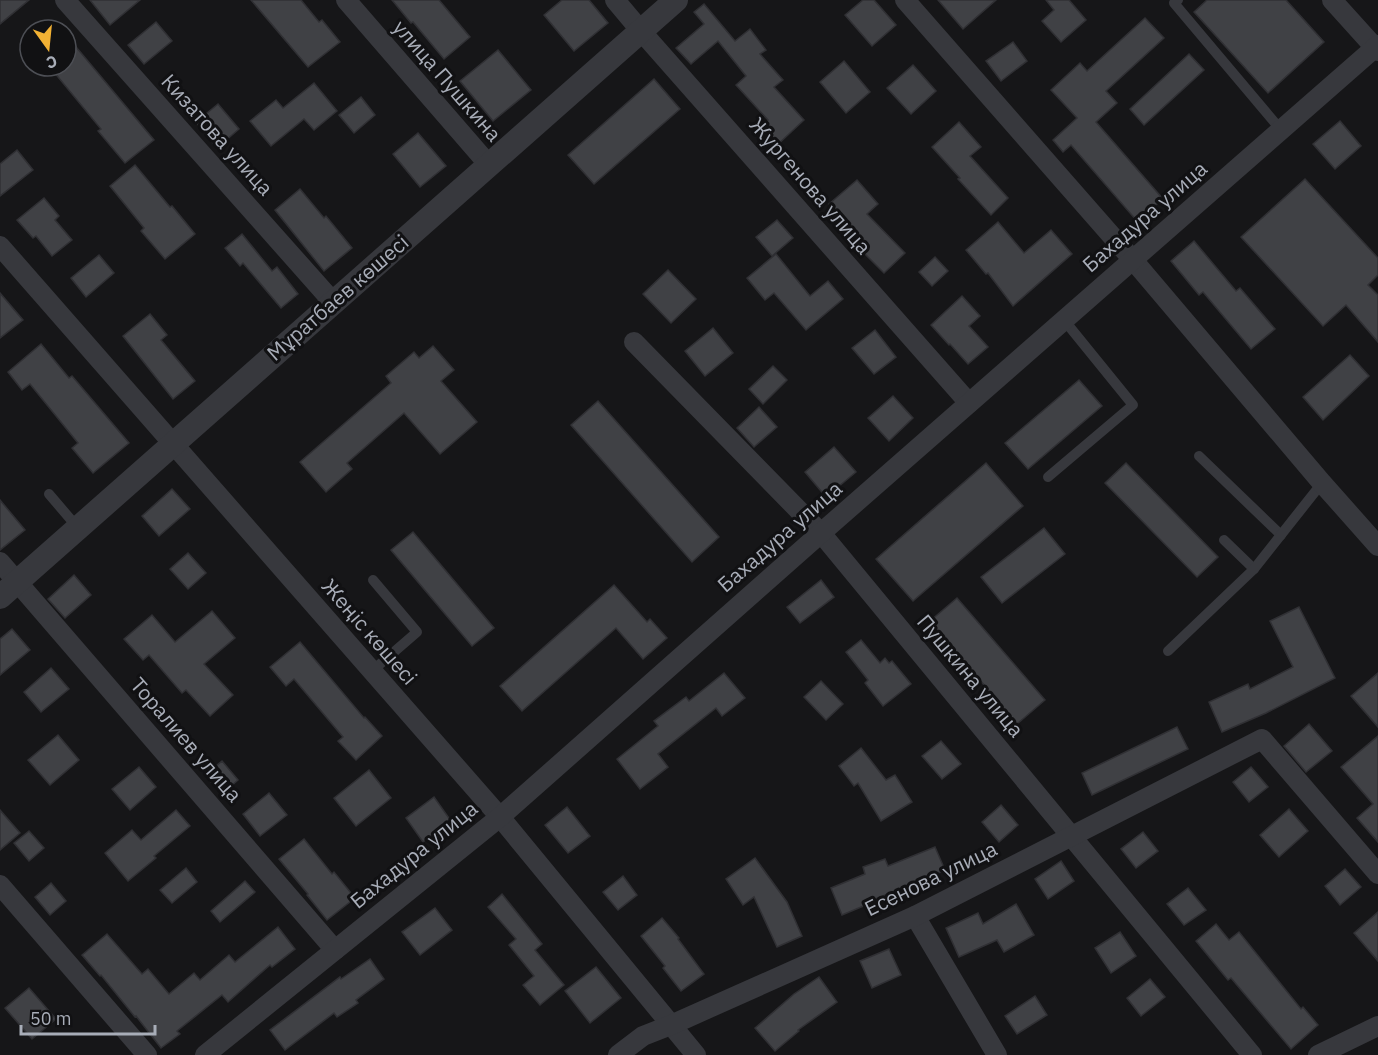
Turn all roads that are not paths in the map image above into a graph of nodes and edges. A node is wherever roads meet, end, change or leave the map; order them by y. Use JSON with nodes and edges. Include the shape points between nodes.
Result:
{"nodes":[{"id":1,"x":65,"y":0,"type":"edge"},
{"id":2,"x":346,"y":0,"type":"edge"},
{"id":3,"x":615,"y":0,"type":"edge"},
{"id":4,"x":676,"y":0,"type":"edge"},
{"id":5,"x":905,"y":0,"type":"edge"},
{"id":6,"x":1178,"y":0,"type":"edge"},
{"id":7,"x":1332,"y":0,"type":"edge"},
{"id":8,"x":641,"y":31,"type":"junction"},
{"id":9,"x":1377,"y":48,"type":"edge"},
{"id":10,"x":1281,"y":130,"type":"junction"},
{"id":11,"x":489,"y":165,"type":"junction"},
{"id":12,"x":0,"y":246,"type":"edge"},
{"id":13,"x":1133,"y":260,"type":"junction"},
{"id":14,"x":333,"y":302,"type":"junction"},
{"id":15,"x":1064,"y":320,"type":"junction"},
{"id":16,"x":634,"y":342,"type":"dead end"},
{"id":17,"x":969,"y":403,"type":"junction"},
{"id":18,"x":173,"y":444,"type":"junction"},
{"id":19,"x":1199,"y":456,"type":"dead end"},
{"id":20,"x":1048,"y":477,"type":"dead end"},
{"id":21,"x":1322,"y":483,"type":"junction"},
{"id":22,"x":49,"y":494,"type":"dead end"},
{"id":23,"x":78,"y":528,"type":"junction"},
{"id":24,"x":821,"y":533,"type":"junction"},
{"id":25,"x":1281,"y":535,"type":"junction"},
{"id":26,"x":1224,"y":540,"type":"dead end"},
{"id":27,"x":1378,"y":546,"type":"edge"},
{"id":28,"x":0,"y":562,"type":"edge"},
{"id":29,"x":1254,"y":569,"type":"junction"},
{"id":30,"x":373,"y":580,"type":"dead end"},
{"id":31,"x":9,"y":589,"type":"edge"},
{"id":32,"x":1168,"y":651,"type":"dead end"},
{"id":33,"x":372,"y":671,"type":"junction"},
{"id":34,"x":500,"y":817,"type":"junction"},
{"id":35,"x":1071,"y":836,"type":"junction"},
{"id":36,"x":1378,"y":874,"type":"edge"},
{"id":37,"x":0,"y":885,"type":"edge"},
{"id":38,"x":915,"y":916,"type":"junction"},
{"id":39,"x":335,"y":950,"type":"junction"},
{"id":40,"x":671,"y":1025,"type":"junction"},
{"id":41,"x":1378,"y":1026,"type":"edge"},
{"id":42,"x":147,"y":1055,"type":"edge"},
{"id":43,"x":205,"y":1055,"type":"edge"},
{"id":44,"x":618,"y":1055,"type":"edge"},
{"id":45,"x":696,"y":1055,"type":"edge"},
{"id":46,"x":997,"y":1055,"type":"edge"},
{"id":47,"x":1251,"y":1055,"type":"edge"},
{"id":48,"x":1318,"y":1055,"type":"edge"}],
"edges":[{"from":1,"to":14,"type":"street","name":"Кизатова улица"},
{"from":2,"to":11,"type":"street","name":"улица Пушкина"},
{"from":3,"to":8,"type":"street","name":"Жургенова улица"},
{"from":4,"to":8,"type":"street","name":"Мұратбаев көшесі"},
{"from":5,"to":13,"type":"street"},
{"from":6,"to":10,"type":"lane","via":[[1174,3]]},
{"from":7,"to":9,"type":"street"},
{"from":8,"to":11,"type":"street","name":"Мұратбаев көшесі"},
{"from":8,"to":17,"type":"street","name":"Жургенова улица"},
{"from":9,"to":10,"type":"street","name":"Бахадура улица"},
{"from":10,"to":13,"type":"street","name":"Бахадура улица"},
{"from":11,"to":14,"type":"street","name":"Мұратбаев көшесі"},
{"from":12,"to":18,"type":"street","name":"Жеңіс көшесі"},
{"from":13,"to":15,"type":"street","name":"Бахадура улица"},
{"from":13,"to":21,"type":"street"},
{"from":14,"to":18,"type":"street","name":"Мұратбаев көшесі"},
{"from":15,"to":17,"type":"street","name":"Бахадура улица"},
{"from":15,"to":20,"type":"lane","via":[[1133,405]]},
{"from":16,"to":24,"type":"street","name":"Пушкина улица"},
{"from":17,"to":24,"type":"street","name":"Бахадура улица"},
{"from":18,"to":23,"type":"street","name":"Мұратбаев көшесі"},
{"from":18,"to":33,"type":"street","name":"Жеңіс көшесі"},
{"from":19,"to":25,"type":"lane"},
{"from":21,"to":25,"type":"lane"},
{"from":21,"to":27,"type":"street"},
{"from":22,"to":23,"type":"lane"},
{"from":23,"to":31,"type":"street","name":"Мұратбаев көшесі"},
{"from":24,"to":34,"type":"street","name":"Бахадура улица"},
{"from":24,"to":35,"type":"street","name":"Пушкина улица"},
{"from":25,"to":29,"type":"lane"},
{"from":26,"to":29,"type":"lane"},
{"from":28,"to":31,"type":"street","name":"Торалиев улица"},
{"from":29,"to":32,"type":"lane"},
{"from":30,"to":33,"type":"lane","via":[[417,632]]},
{"from":31,"to":39,"type":"street","name":"Торалиев улица"},
{"from":33,"to":34,"type":"street","name":"Жеңіс көшесі"},
{"from":34,"to":39,"type":"street","name":"Бахадура улица"},
{"from":34,"to":40,"type":"street","name":"Жеңіс көшесі"},
{"from":35,"to":36,"type":"street","name":"Есенова улица","via":[[1262,739]]},
{"from":35,"to":38,"type":"street","name":"Есенова улица"},
{"from":35,"to":47,"type":"street","name":"Пушкина улица"},
{"from":37,"to":42,"type":"street"},
{"from":38,"to":40,"type":"street","name":"Есенова улица"},
{"from":38,"to":46,"type":"street"},
{"from":39,"to":43,"type":"street","name":"Бахадура улица"},
{"from":40,"to":44,"type":"street","name":"Есенова улица","via":[[643,1036]]},
{"from":40,"to":45,"type":"street","name":"Жеңіс көшесі"},
{"from":41,"to":48,"type":"street"}]}
